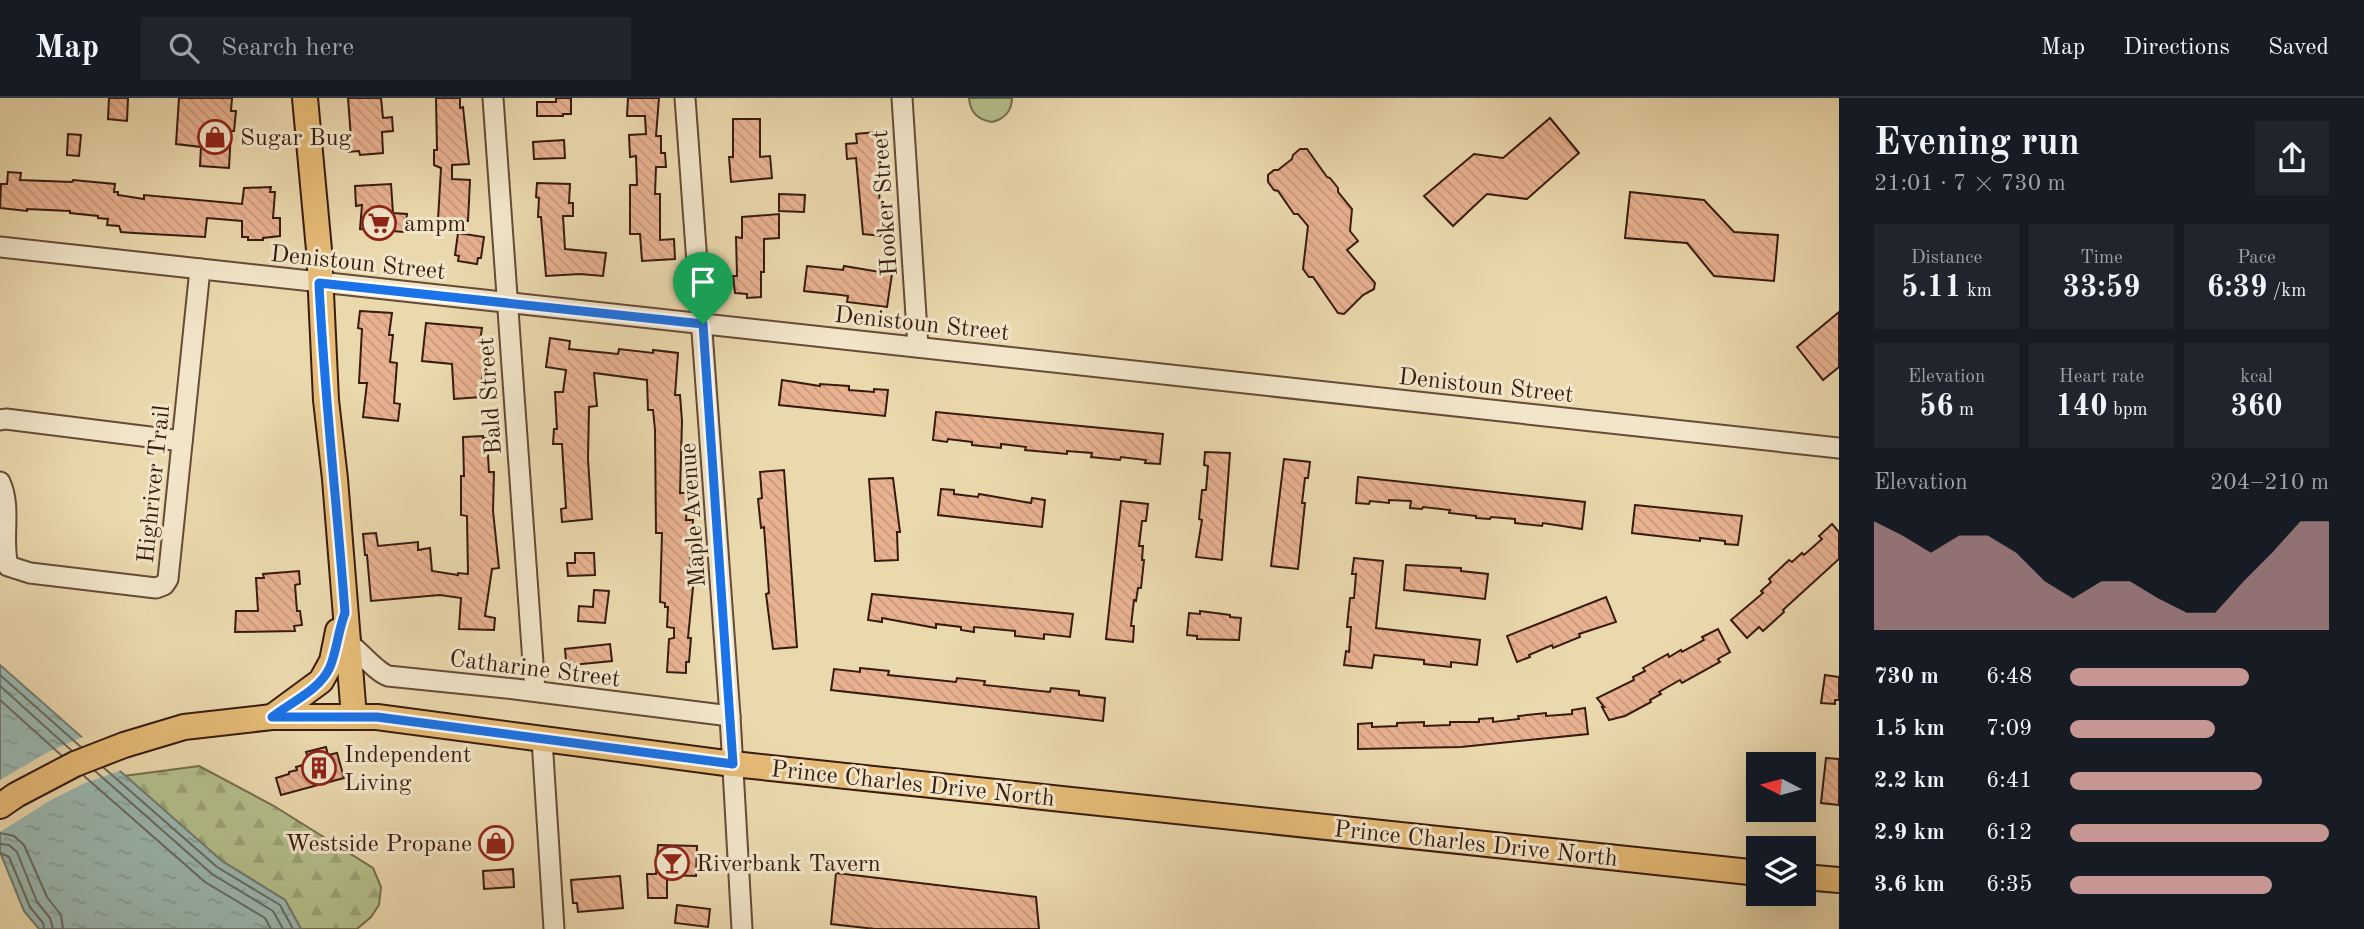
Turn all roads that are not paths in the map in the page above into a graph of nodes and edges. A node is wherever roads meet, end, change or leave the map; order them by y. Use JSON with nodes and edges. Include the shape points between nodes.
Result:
{"nodes":[{"id":1,"x":305,"y":98,"type":"edge"},
{"id":2,"x":493,"y":98,"type":"edge"},
{"id":3,"x":685,"y":98,"type":"edge"},
{"id":4,"x":902,"y":98,"type":"edge"},
{"id":5,"x":0,"y":247,"type":"edge"},
{"id":6,"x":200,"y":269,"type":"junction"},
{"id":7,"x":319,"y":283,"type":"junction"},
{"id":8,"x":507,"y":303,"type":"junction"},
{"id":9,"x":703,"y":324,"type":"junction"},
{"id":10,"x":918,"y":347,"type":"junction"},
{"id":11,"x":0,"y":420,"type":"edge"},
{"id":12,"x":182,"y":441,"type":"junction"},
{"id":13,"x":1839,"y":448,"type":"edge"},
{"id":14,"x":0,"y":482,"type":"edge"},
{"id":15,"x":345,"y":613,"type":"junction"},
{"id":16,"x":347,"y":642,"type":"junction"},
{"id":17,"x":535,"y":691,"type":"junction"},
{"id":18,"x":730,"y":716,"type":"junction"},
{"id":19,"x":272,"y":717,"type":"junction"},
{"id":20,"x":354,"y":717,"type":"junction"},
{"id":21,"x":542,"y":738,"type":"junction"},
{"id":22,"x":733,"y":764,"type":"junction"},
{"id":23,"x":0,"y":806,"type":"edge"},
{"id":24,"x":1746,"y":872,"type":"edge"},
{"id":25,"x":1816,"y":878,"type":"edge"},
{"id":26,"x":1839,"y":880,"type":"edge"},
{"id":27,"x":554,"y":929,"type":"edge"},
{"id":28,"x":742,"y":929,"type":"edge"}],
"edges":[{"from":1,"to":7,"type":"main road"},
{"from":2,"to":8,"type":"street","name":"Bald Street"},
{"from":3,"to":9,"type":"street","name":"Maple Avenue"},
{"from":4,"to":10,"type":"street","name":"Hooker Street"},
{"from":5,"to":6,"type":"street","name":"Denistoun Street"},
{"from":6,"to":7,"type":"street","name":"Denistoun Street"},
{"from":6,"to":12,"type":"street","name":"Highriver Trail"},
{"from":7,"to":8,"type":"street","name":"Denistoun Street"},
{"from":7,"to":15,"type":"main road"},
{"from":8,"to":9,"type":"street","name":"Denistoun Street"},
{"from":8,"to":17,"type":"street","name":"Bald Street"},
{"from":9,"to":10,"type":"street","name":"Denistoun Street"},
{"from":9,"to":18,"type":"street","name":"Maple Avenue"},
{"from":10,"to":13,"type":"street","name":"Denistoun Street"},
{"from":11,"to":12,"type":"street"},
{"from":12,"to":14,"type":"street","name":"Highriver Trail","via":[[169,579],[156,588],[30,573],[8,566],[5,493]]},
{"from":15,"to":16,"type":"main road"},
{"from":15,"to":19,"type":"main road","via":[[326,675]]},
{"from":16,"to":17,"type":"street","name":"Catharine Street","via":[[383,674]]},
{"from":16,"to":20,"type":"main road"},
{"from":17,"to":18,"type":"street","name":"Catharine Street"},
{"from":18,"to":22,"type":"street","name":"Maple Avenue"},
{"from":19,"to":20,"type":"main road","name":"Prince Charles Drive North"},
{"from":19,"to":23,"type":"main road","name":"Prince Charles Drive North","via":[[184,727],[124,745],[50,776]]},
{"from":20,"to":21,"type":"main road","name":"Prince Charles Drive North"},
{"from":21,"to":22,"type":"main road","name":"Prince Charles Drive North"},
{"from":21,"to":27,"type":"street"},
{"from":22,"to":24,"type":"main road","name":"Prince Charles Drive North"},
{"from":22,"to":28,"type":"street","name":"Maple Avenue"},
{"from":25,"to":26,"type":"main road"}]}
